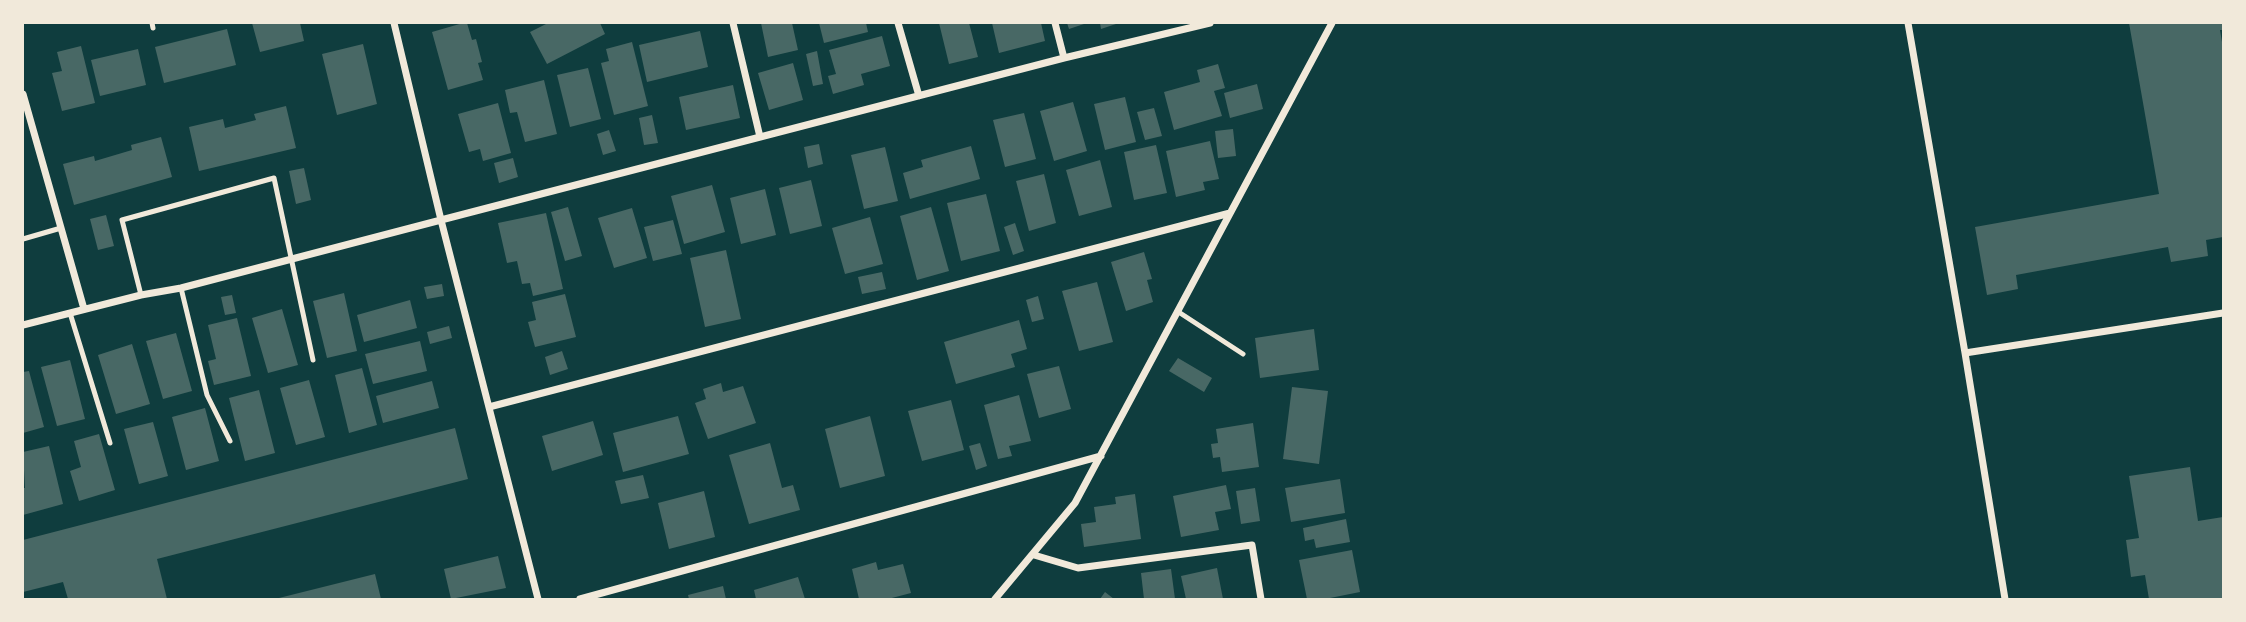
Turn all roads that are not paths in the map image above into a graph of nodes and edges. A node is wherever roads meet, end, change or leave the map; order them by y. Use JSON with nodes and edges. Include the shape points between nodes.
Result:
{"nodes":[{"id":1,"x":394,"y":23,"type":"edge"},
{"id":2,"x":733,"y":23,"type":"edge"},
{"id":3,"x":898,"y":23,"type":"edge"},
{"id":4,"x":1055,"y":23,"type":"edge"},
{"id":5,"x":1210,"y":23,"type":"edge"},
{"id":6,"x":1332,"y":23,"type":"edge"},
{"id":7,"x":1909,"y":23,"type":"edge"},
{"id":8,"x":1064,"y":58,"type":"junction"},
{"id":9,"x":23,"y":94,"type":"edge"},
{"id":10,"x":919,"y":96,"type":"junction"},
{"id":11,"x":25,"y":110,"type":"edge"},
{"id":12,"x":760,"y":137,"type":"junction"},
{"id":13,"x":1230,"y":213,"type":"junction"},
{"id":14,"x":441,"y":220,"type":"junction"},
{"id":15,"x":61,"y":228,"type":"junction"},
{"id":16,"x":23,"y":239,"type":"edge"},
{"id":17,"x":293,"y":258,"type":"junction"},
{"id":18,"x":181,"y":288,"type":"junction"},
{"id":19,"x":141,"y":295,"type":"junction"},
{"id":20,"x":84,"y":309,"type":"junction"},
{"id":21,"x":1177,"y":311,"type":"junction"},
{"id":22,"x":70,"y":313,"type":"junction"},
{"id":23,"x":2223,"y":313,"type":"edge"},
{"id":24,"x":23,"y":325,"type":"edge"},
{"id":25,"x":1965,"y":353,"type":"junction"},
{"id":26,"x":1243,"y":354,"type":"dead end"},
{"id":27,"x":313,"y":360,"type":"dead end"},
{"id":28,"x":489,"y":407,"type":"junction"},
{"id":29,"x":230,"y":441,"type":"dead end"},
{"id":30,"x":110,"y":443,"type":"dead end"},
{"id":31,"x":1101,"y":456,"type":"junction"},
{"id":32,"x":1034,"y":555,"type":"junction"},
{"id":33,"x":538,"y":599,"type":"edge"},
{"id":34,"x":580,"y":599,"type":"edge"},
{"id":35,"x":995,"y":599,"type":"edge"},
{"id":36,"x":1261,"y":599,"type":"edge"},
{"id":37,"x":2005,"y":599,"type":"edge"}],
"edges":[{"from":1,"to":14,"type":"street"},
{"from":2,"to":12,"type":"street"},
{"from":3,"to":10,"type":"street"},
{"from":4,"to":8,"type":"street"},
{"from":5,"to":8,"type":"street"},
{"from":6,"to":13,"type":"street"},
{"from":7,"to":25,"type":"street"},
{"from":8,"to":10,"type":"street"},
{"from":9,"to":11,"type":"street"},
{"from":10,"to":12,"type":"street"},
{"from":11,"to":15,"type":"street"},
{"from":12,"to":14,"type":"street"},
{"from":13,"to":21,"type":"street"},
{"from":13,"to":28,"type":"street"},
{"from":14,"to":17,"type":"street"},
{"from":14,"to":28,"type":"street"},
{"from":15,"to":16,"type":"lane"},
{"from":15,"to":20,"type":"street"},
{"from":17,"to":18,"type":"street"},
{"from":17,"to":19,"type":"lane","via":[[274,178],[122,220]]},
{"from":17,"to":27,"type":"lane"},
{"from":18,"to":19,"type":"street"},
{"from":18,"to":29,"type":"lane","via":[[207,394]]},
{"from":19,"to":20,"type":"street"},
{"from":20,"to":22,"type":"street"},
{"from":21,"to":26,"type":"lane"},
{"from":21,"to":31,"type":"street"},
{"from":22,"to":24,"type":"street"},
{"from":22,"to":30,"type":"lane"},
{"from":23,"to":25,"type":"street"},
{"from":25,"to":37,"type":"street"},
{"from":28,"to":33,"type":"street"},
{"from":31,"to":32,"type":"street","via":[[1075,503]]},
{"from":31,"to":34,"type":"street"},
{"from":32,"to":35,"type":"street"},
{"from":32,"to":36,"type":"street","via":[[1078,568],[1251,545]]}]}
